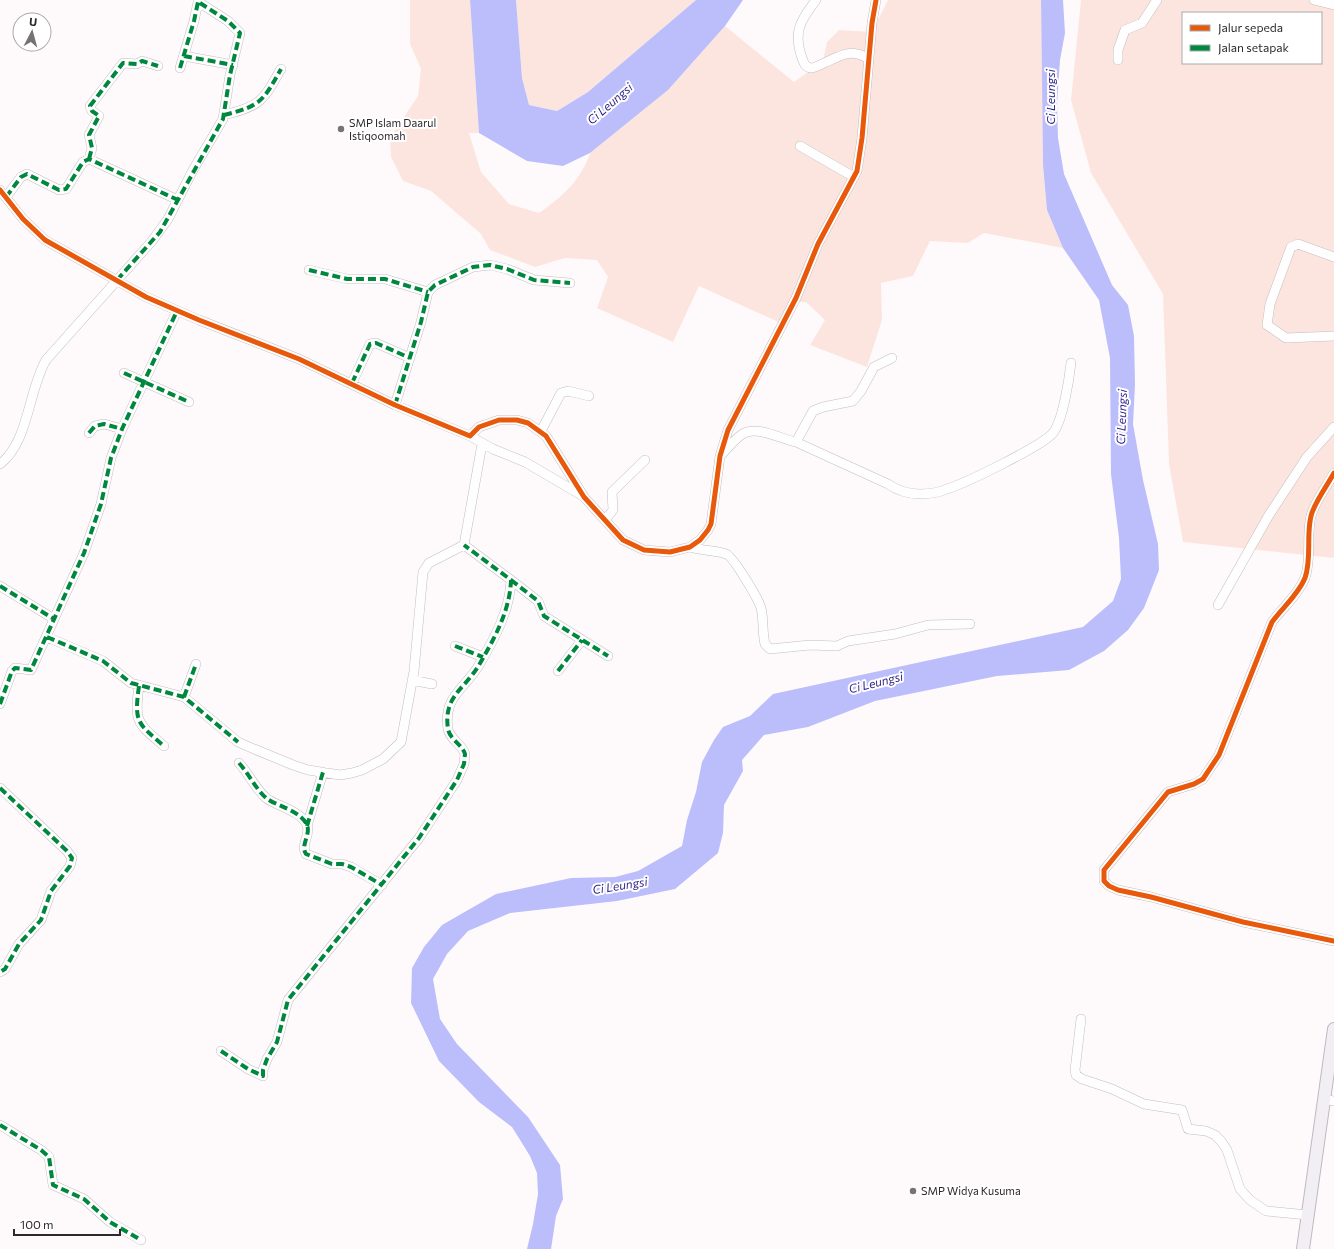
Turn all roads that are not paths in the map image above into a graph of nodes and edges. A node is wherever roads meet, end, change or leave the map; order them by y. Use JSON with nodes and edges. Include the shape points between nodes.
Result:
{"nodes":[{"id":1,"x":816,"y":0,"type":"edge"},
{"id":2,"x":876,"y":0,"type":"edge"},
{"id":3,"x":1157,"y":0,"type":"edge"},
{"id":4,"x":1314,"y":0,"type":"edge"},
{"id":5,"x":198,"y":1,"type":"edge"},
{"id":6,"x":1334,"y":5,"type":"edge"},
{"id":7,"x":184,"y":56,"type":"junction"},
{"id":8,"x":870,"y":59,"type":"junction"},
{"id":9,"x":1118,"y":60,"type":"dead end"},
{"id":10,"x":233,"y":65,"type":"junction"},
{"id":11,"x":158,"y":66,"type":"dead end"},
{"id":12,"x":180,"y":68,"type":"dead end"},
{"id":13,"x":281,"y":69,"type":"dead end"},
{"id":14,"x":224,"y":115,"type":"junction"},
{"id":15,"x":800,"y":146,"type":"dead end"},
{"id":16,"x":90,"y":159,"type":"junction"},
{"id":17,"x":854,"y":177,"type":"junction"},
{"id":18,"x":3,"y":194,"type":"edge"},
{"id":19,"x":178,"y":200,"type":"junction"},
{"id":20,"x":1334,"y":257,"type":"edge"},
{"id":21,"x":309,"y":270,"type":"dead end"},
{"id":22,"x":118,"y":280,"type":"junction"},
{"id":23,"x":570,"y":283,"type":"dead end"},
{"id":24,"x":428,"y":292,"type":"junction"},
{"id":25,"x":177,"y":311,"type":"junction"},
{"id":26,"x":1334,"y":336,"type":"edge"},
{"id":27,"x":410,"y":358,"type":"junction"},
{"id":28,"x":892,"y":358,"type":"dead end"},
{"id":29,"x":1072,"y":363,"type":"dead end"},
{"id":30,"x":124,"y":373,"type":"dead end"},
{"id":31,"x":144,"y":381,"type":"junction"},
{"id":32,"x":352,"y":383,"type":"junction"},
{"id":33,"x":589,"y":396,"type":"dead end"},
{"id":34,"x":189,"y":402,"type":"dead end"},
{"id":35,"x":395,"y":405,"type":"junction"},
{"id":36,"x":1334,"y":427,"type":"edge"},
{"id":37,"x":122,"y":429,"type":"junction"},
{"id":38,"x":541,"y":431,"type":"junction"},
{"id":39,"x":89,"y":433,"type":"dead end"},
{"id":40,"x":470,"y":436,"type":"junction"},
{"id":41,"x":796,"y":442,"type":"junction"},
{"id":42,"x":482,"y":444,"type":"junction"},
{"id":43,"x":720,"y":456,"type":"junction"},
{"id":44,"x":646,"y":460,"type":"dead end"},
{"id":45,"x":0,"y":464,"type":"edge"},
{"id":46,"x":1334,"y":473,"type":"edge"},
{"id":47,"x":584,"y":497,"type":"junction"},
{"id":48,"x":605,"y":520,"type":"junction"},
{"id":49,"x":464,"y":545,"type":"junction"},
{"id":50,"x":690,"y":547,"type":"junction"},
{"id":51,"x":511,"y":580,"type":"junction"},
{"id":52,"x":0,"y":586,"type":"edge"},
{"id":53,"x":1218,"y":605,"type":"dead end"},
{"id":54,"x":54,"y":619,"type":"junction"},
{"id":55,"x":970,"y":624,"type":"dead end"},
{"id":56,"x":47,"y":637,"type":"junction"},
{"id":57,"x":582,"y":640,"type":"junction"},
{"id":58,"x":455,"y":646,"type":"dead end"},
{"id":59,"x":608,"y":656,"type":"dead end"},
{"id":60,"x":484,"y":657,"type":"junction"},
{"id":61,"x":196,"y":664,"type":"dead end"},
{"id":62,"x":558,"y":671,"type":"dead end"},
{"id":63,"x":412,"y":680,"type":"junction"},
{"id":64,"x":432,"y":684,"type":"dead end"},
{"id":65,"x":139,"y":686,"type":"junction"},
{"id":66,"x":184,"y":697,"type":"junction"},
{"id":67,"x":0,"y":704,"type":"edge"},
{"id":68,"x":164,"y":746,"type":"dead end"},
{"id":69,"x":239,"y":763,"type":"dead end"},
{"id":70,"x":323,"y":772,"type":"junction"},
{"id":71,"x":0,"y":788,"type":"edge"},
{"id":72,"x":307,"y":826,"type":"junction"},
{"id":73,"x":382,"y":885,"type":"junction"},
{"id":74,"x":1334,"y":942,"type":"edge"},
{"id":75,"x":0,"y":972,"type":"edge"},
{"id":76,"x":1082,"y":1019,"type":"dead end"},
{"id":77,"x":1334,"y":1029,"type":"edge"},
{"id":78,"x":221,"y":1051,"type":"dead end"},
{"id":79,"x":1329,"y":1100,"type":"edge"},
{"id":80,"x":0,"y":1125,"type":"edge"},
{"id":81,"x":1308,"y":1215,"type":"junction"},
{"id":82,"x":141,"y":1240,"type":"dead end"},
{"id":83,"x":1303,"y":1249,"type":"edge"}],
"edges":[{"from":1,"to":8,"type":"street","via":[[806,13],[797,38],[804,63],[808,67],[815,67],[849,53],[858,53]]},
{"from":2,"to":8,"type":"street"},
{"from":3,"to":9,"type":"street","via":[[1142,22],[1125,30],[1118,50]]},
{"from":4,"to":6,"type":"street"},
{"from":5,"to":7,"type":"street"},
{"from":5,"to":10,"type":"street","via":[[228,21],[240,33]]},
{"from":7,"to":10,"type":"street"},
{"from":7,"to":12,"type":"street"},
{"from":8,"to":17,"type":"street","via":[[859,164]]},
{"from":10,"to":14,"type":"street"},
{"from":11,"to":16,"type":"street","via":[[142,61],[137,64],[123,63],[100,91],[90,106],[98,116],[89,135],[92,148]]},
{"from":13,"to":14,"type":"street","via":[[263,99],[256,105]]},
{"from":14,"to":19,"type":"street"},
{"from":15,"to":17,"type":"street"},
{"from":16,"to":18,"type":"street","via":[[83,162],[63,191],[27,174]]},
{"from":16,"to":19,"type":"street"},
{"from":17,"to":43,"type":"street","via":[[826,228],[796,298],[728,430]]},
{"from":18,"to":22,"type":"street","via":[[23,219],[45,240]]},
{"from":19,"to":22,"type":"street","via":[[160,232]]},
{"from":20,"to":26,"type":"street","via":[[1298,244],[1291,247],[1270,304],[1266,323],[1286,338]]},
{"from":21,"to":24,"type":"street","via":[[347,279],[385,278]]},
{"from":22,"to":25,"type":"street","via":[[146,298]]},
{"from":22,"to":45,"type":"street","via":[[46,360],[15,448]]},
{"from":23,"to":24,"type":"street","via":[[539,281],[496,266],[483,266],[473,267],[452,276]]},
{"from":24,"to":27,"type":"street"},
{"from":25,"to":31,"type":"street"},
{"from":25,"to":32,"type":"street","via":[[299,359]]},
{"from":27,"to":32,"type":"street","via":[[376,343],[370,344]]},
{"from":27,"to":35,"type":"street"},
{"from":28,"to":41,"type":"street","via":[[874,367],[853,401],[813,411]]},
{"from":29,"to":41,"type":"street","via":[[1057,425],[1049,438],[946,490],[921,494],[902,491]]},
{"from":30,"to":31,"type":"street"},
{"from":31,"to":34,"type":"street","via":[[154,388]]},
{"from":31,"to":37,"type":"street"},
{"from":32,"to":35,"type":"street"},
{"from":33,"to":38,"type":"street","via":[[568,391],[561,393]]},
{"from":35,"to":40,"type":"street"},
{"from":36,"to":53,"type":"street","via":[[1307,457],[1269,515]]},
{"from":37,"to":39,"type":"street","via":[[104,424],[95,426]]},
{"from":37,"to":54,"type":"street","via":[[111,458],[96,521]]},
{"from":38,"to":40,"type":"street","via":[[528,423],[508,419],[479,427]]},
{"from":38,"to":47,"type":"street"},
{"from":40,"to":42,"type":"street"},
{"from":41,"to":43,"type":"street","via":[[750,431],[741,435]]},
{"from":42,"to":47,"type":"street","via":[[526,462]]},
{"from":42,"to":49,"type":"street"},
{"from":43,"to":50,"type":"street","via":[[711,524],[704,535]]},
{"from":44,"to":48,"type":"street","via":[[612,492],[613,510]]},
{"from":46,"to":74,"type":"street","via":[[1311,516],[1305,576],[1292,598],[1272,622],[1219,755],[1203,779],[1168,792],[1107,867],[1103,876],[1109,886],[1118,890]]},
{"from":47,"to":48,"type":"street"},
{"from":48,"to":50,"type":"street","via":[[623,540],[644,550],[670,552]]},
{"from":49,"to":51,"type":"street"},
{"from":49,"to":63,"type":"street","via":[[424,568]]},
{"from":50,"to":55,"type":"street","via":[[701,551],[726,553],[734,561],[759,601],[765,644],[770,649],[803,645],[837,646],[848,641],[895,634],[928,625]]},
{"from":51,"to":57,"type":"street","via":[[538,601],[544,616]]},
{"from":51,"to":60,"type":"street","via":[[509,599],[499,630]]},
{"from":52,"to":54,"type":"street"},
{"from":54,"to":56,"type":"street"},
{"from":56,"to":65,"type":"street","via":[[103,661],[119,675]]},
{"from":56,"to":67,"type":"street","via":[[31,670],[16,668],[12,671]]},
{"from":57,"to":59,"type":"street"},
{"from":57,"to":62,"type":"street"},
{"from":58,"to":60,"type":"street"},
{"from":60,"to":73,"type":"street","via":[[471,678],[453,697],[449,716],[449,732],[465,754],[460,773],[419,838]]},
{"from":61,"to":66,"type":"street"},
{"from":63,"to":64,"type":"street"},
{"from":63,"to":70,"type":"street","via":[[403,735],[397,747],[383,759],[362,770],[340,775]]},
{"from":65,"to":66,"type":"street"},
{"from":65,"to":68,"type":"street","via":[[136,709],[139,722],[142,728]]},
{"from":66,"to":70,"type":"street","via":[[238,742],[293,766]]},
{"from":69,"to":72,"type":"street","via":[[267,798],[299,816]]},
{"from":70,"to":72,"type":"street"},
{"from":71,"to":75,"type":"street","via":[[72,858],[70,866],[51,890],[40,920],[19,944],[5,969]]},
{"from":72,"to":73,"type":"street","via":[[304,848],[306,854],[332,864],[351,867]]},
{"from":73,"to":78,"type":"street","via":[[288,1000],[277,1042],[267,1059],[263,1076]]},
{"from":76,"to":81,"type":"street","via":[[1076,1075],[1144,1104],[1182,1110],[1190,1130],[1206,1131],[1216,1135],[1223,1143],[1240,1190],[1250,1200],[1266,1211]]},
{"from":77,"to":79,"type":"main road"},
{"from":79,"to":81,"type":"main road"},
{"from":80,"to":82,"type":"street","via":[[49,1157],[53,1185],[84,1199],[110,1222]]},
{"from":81,"to":83,"type":"main road"}]}
